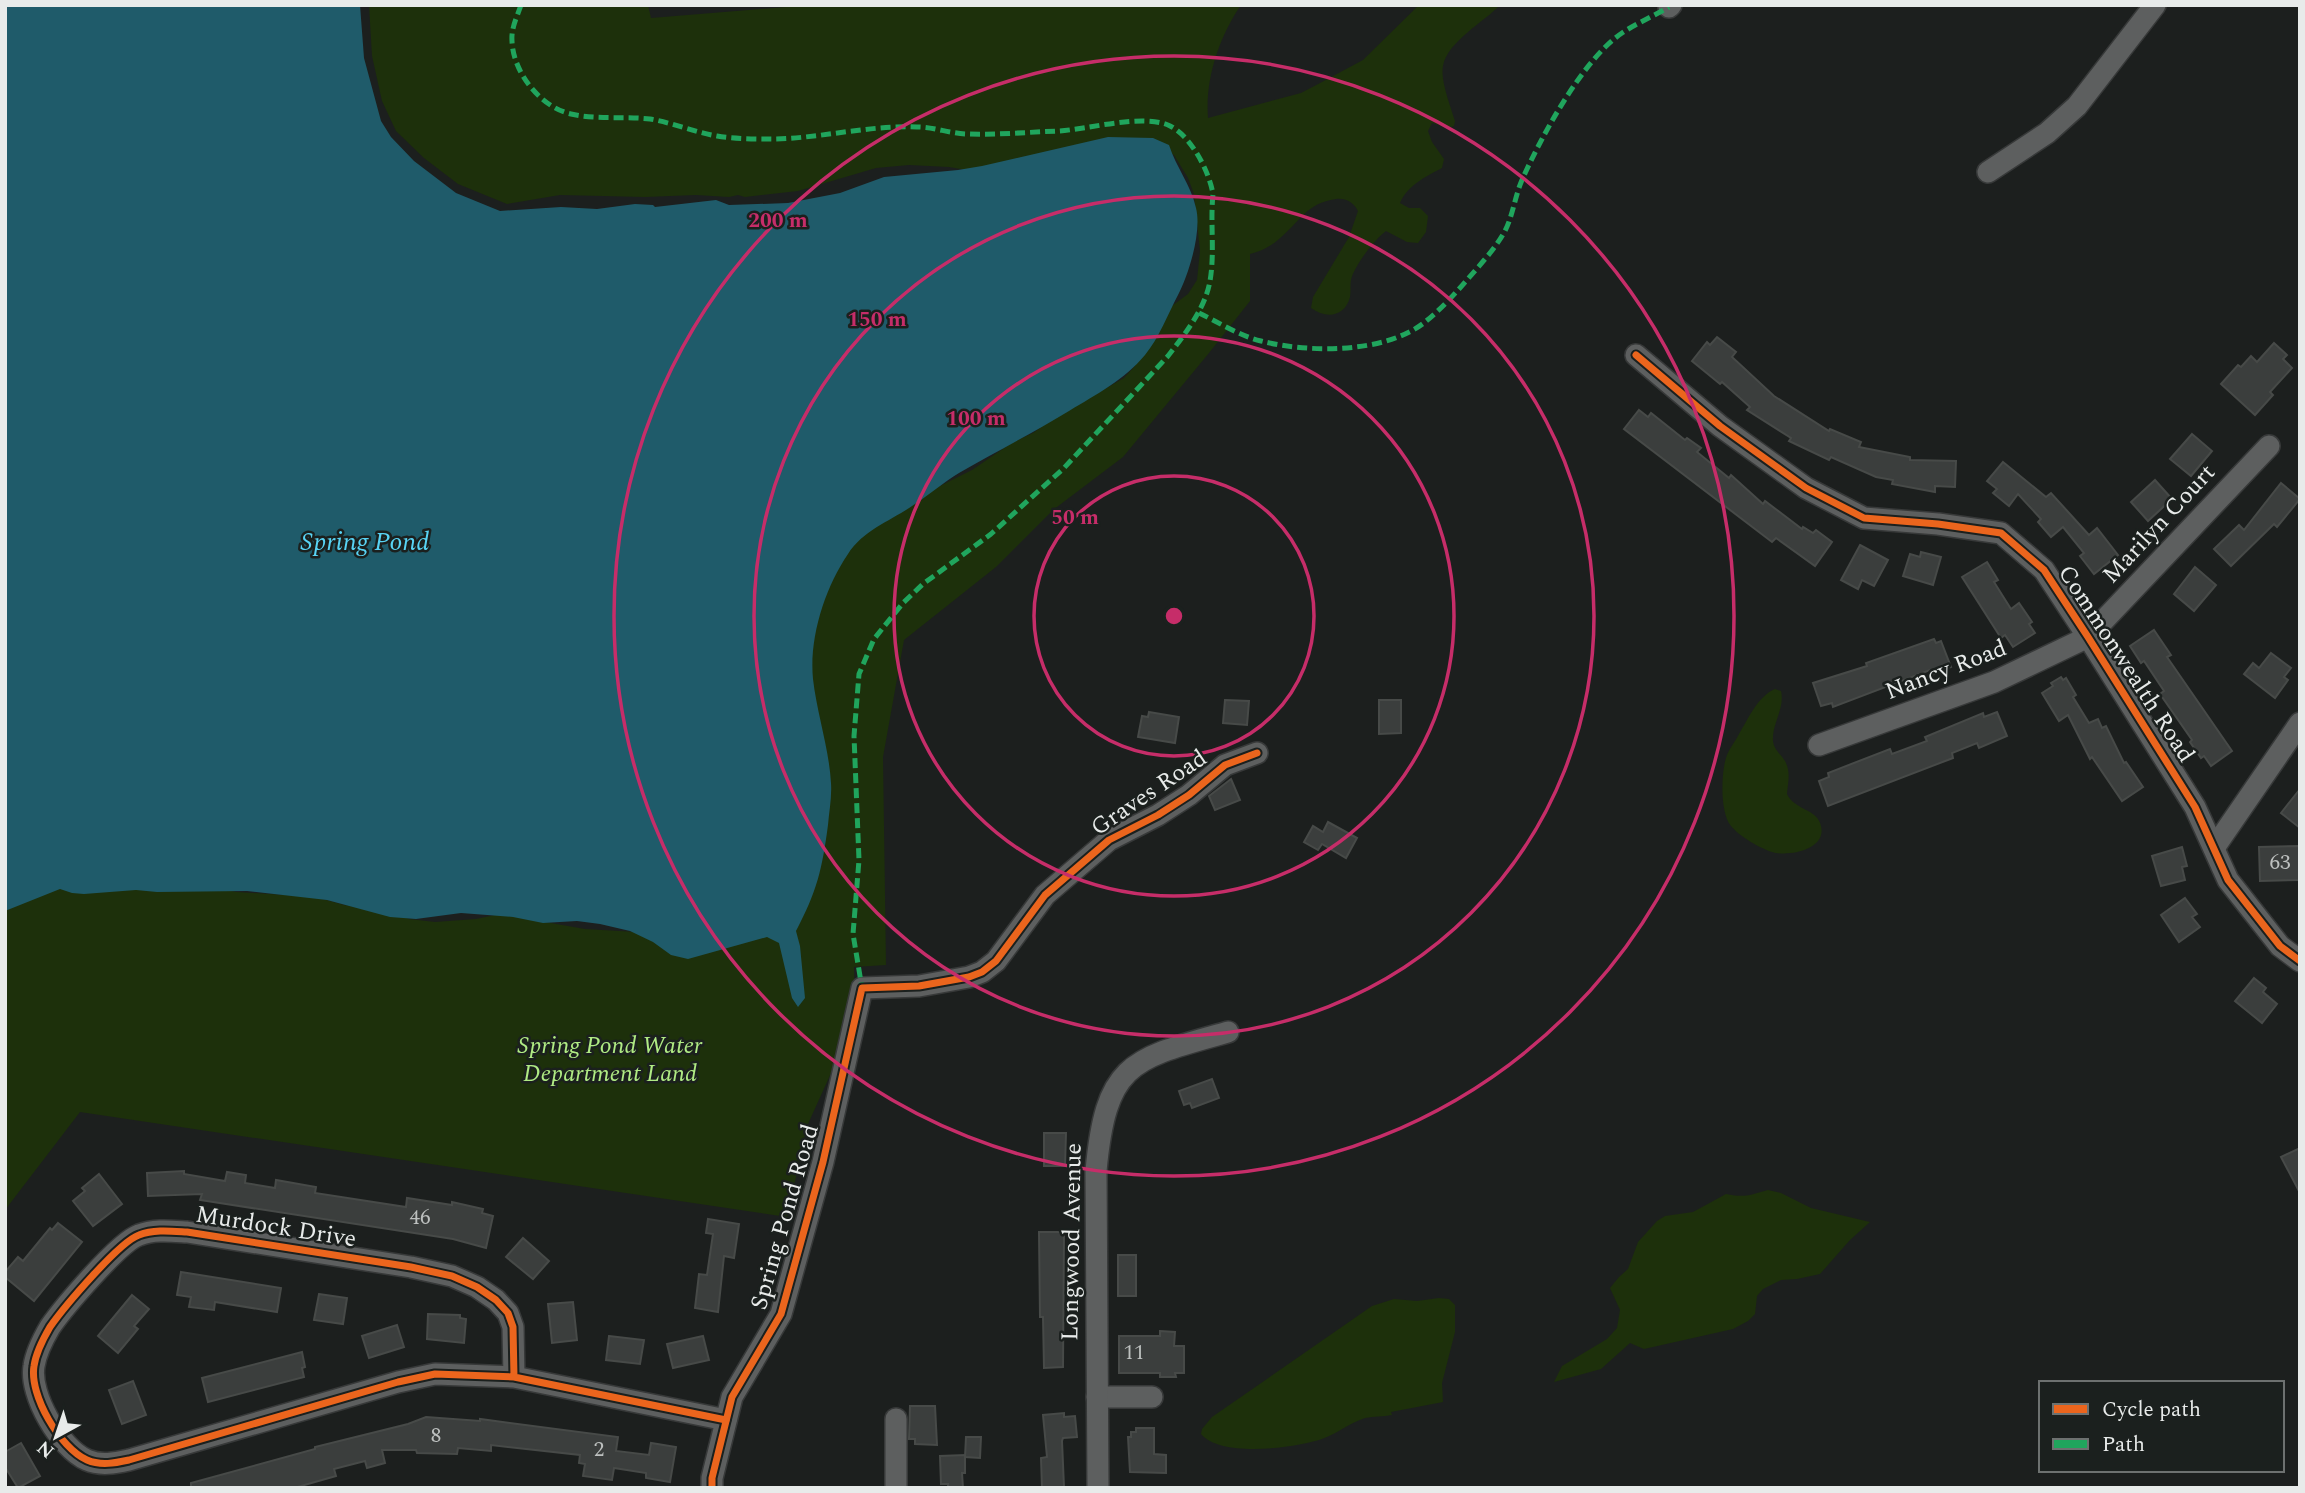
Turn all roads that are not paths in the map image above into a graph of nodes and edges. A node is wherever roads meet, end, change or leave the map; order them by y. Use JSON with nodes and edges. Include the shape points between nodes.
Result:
{"nodes":[{"id":1,"x":2155,"y":5,"type":"edge"},
{"id":2,"x":1987,"y":172,"type":"dead end"},
{"id":3,"x":1636,"y":355,"type":"dead end"},
{"id":4,"x":2269,"y":446,"type":"dead end"},
{"id":5,"x":2088,"y":637,"type":"junction"},
{"id":6,"x":2300,"y":723,"type":"edge"},
{"id":7,"x":1819,"y":745,"type":"dead end"},
{"id":8,"x":1257,"y":752,"type":"dead end"},
{"id":9,"x":2214,"y":848,"type":"junction"},
{"id":10,"x":2300,"y":961,"type":"edge"},
{"id":11,"x":862,"y":988,"type":"joint"},
{"id":12,"x":1228,"y":1032,"type":"dead end"},
{"id":13,"x":514,"y":1377,"type":"junction"},
{"id":14,"x":1097,"y":1397,"type":"junction"},
{"id":15,"x":1152,"y":1397,"type":"dead end"},
{"id":16,"x":896,"y":1419,"type":"dead end"},
{"id":17,"x":726,"y":1420,"type":"junction"},
{"id":18,"x":712,"y":1488,"type":"edge"},
{"id":19,"x":896,"y":1488,"type":"edge"},
{"id":20,"x":1098,"y":1488,"type":"edge"}],
"edges":[{"from":1,"to":2,"type":"street","via":[[2077,106],[2048,133]]},
{"from":3,"to":5,"type":"street","name":"Commonwealth Road","via":[[1761,456],[1806,488],[1864,518],[2001,533],[2043,570]]},
{"from":4,"to":5,"type":"street","name":"Marilyn Court"},
{"from":5,"to":7,"type":"street","name":"Nancy Road","via":[[1994,682]]},
{"from":5,"to":9,"type":"street","name":"Commonwealth Road","via":[[2194,807]]},
{"from":6,"to":9,"type":"street"},
{"from":8,"to":11,"type":"street","name":"Graves Road","via":[[1225,765],[1189,795],[1109,840],[1045,895],[996,961],[982,972],[919,986]]},
{"from":9,"to":10,"type":"street","name":"Commonwealth Road","via":[[2228,880],[2280,946]]},
{"from":11,"to":17,"type":"street","name":"Spring Pond Road","via":[[823,1162],[781,1314],[732,1397]]},
{"from":12,"to":14,"type":"street","name":"Longwood Avenue","via":[[1138,1062],[1114,1089],[1107,1108],[1096,1171]]},
{"from":13,"to":13,"type":"street","name":"Murdock Drive","via":[[435,1374],[107,1464],[88,1461],[62,1441],[41,1403],[33,1367],[51,1326],[112,1255],[138,1235],[163,1231],[452,1276],[477,1287],[508,1313],[513,1327]]},
{"from":13,"to":17,"type":"street","name":"Murdock Drive"},
{"from":14,"to":15,"type":"street"},
{"from":14,"to":20,"type":"street","name":"Longwood Avenue"},
{"from":16,"to":19,"type":"street"},
{"from":17,"to":18,"type":"street","name":"Spring Pond Road"}]}
